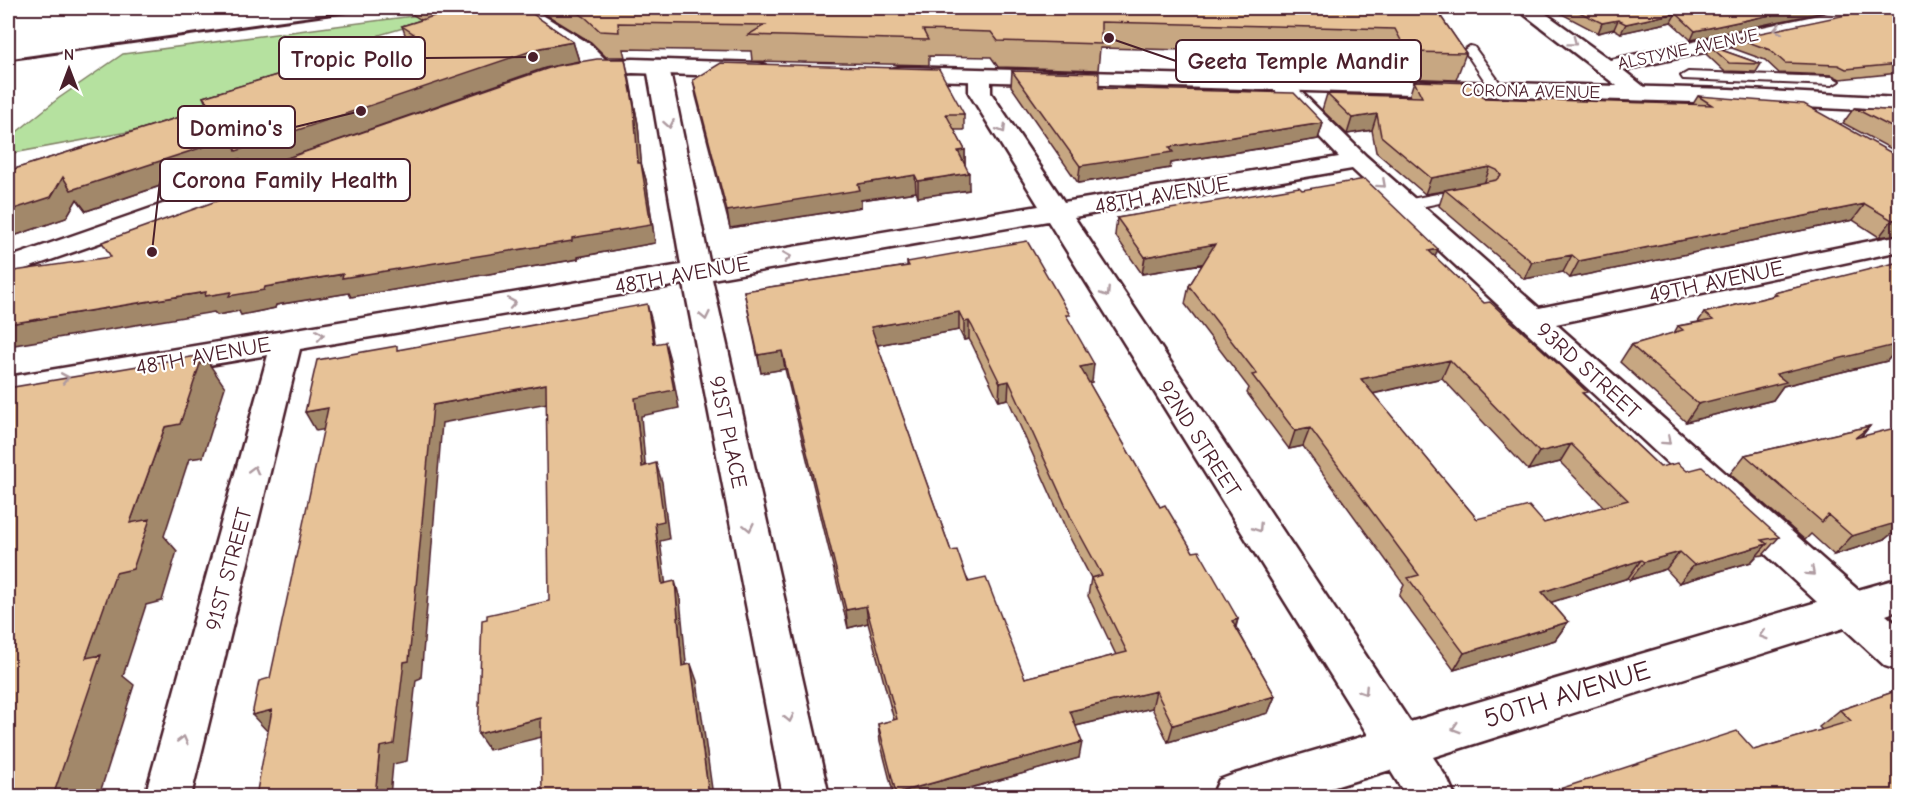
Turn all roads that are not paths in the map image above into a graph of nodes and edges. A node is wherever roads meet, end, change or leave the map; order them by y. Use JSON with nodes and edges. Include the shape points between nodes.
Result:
{"nodes":[{"id":1,"x":518,"y":8,"type":"edge"},
{"id":2,"x":1526,"y":8,"type":"edge"},
{"id":3,"x":1876,"y":8,"type":"edge"},
{"id":4,"x":1470,"y":50,"type":"dead end"},
{"id":5,"x":1710,"y":54,"type":"junction"},
{"id":6,"x":1729,"y":54,"type":"edge"},
{"id":7,"x":1759,"y":65,"type":"edge"},
{"id":8,"x":602,"y":66,"type":"junction"},
{"id":9,"x":658,"y":67,"type":"junction"},
{"id":10,"x":1606,"y":67,"type":"junction"},
{"id":11,"x":775,"y":70,"type":"edge"},
{"id":12,"x":561,"y":72,"type":"edge"},
{"id":13,"x":881,"y":74,"type":"edge"},
{"id":14,"x":980,"y":76,"type":"junction"},
{"id":15,"x":1688,"y":76,"type":"junction"},
{"id":16,"x":1832,"y":81,"type":"dead end"},
{"id":17,"x":1280,"y":84,"type":"junction"},
{"id":18,"x":1498,"y":90,"type":"junction"},
{"id":19,"x":1783,"y":92,"type":"junction"},
{"id":20,"x":1642,"y":94,"type":"junction"},
{"id":21,"x":1707,"y":95,"type":"junction"},
{"id":22,"x":1899,"y":105,"type":"edge"},
{"id":23,"x":1822,"y":123,"type":"edge"},
{"id":24,"x":308,"y":161,"type":"edge"},
{"id":25,"x":1357,"y":161,"type":"junction"},
{"id":26,"x":1484,"y":190,"type":"edge"},
{"id":27,"x":1406,"y":205,"type":"junction"},
{"id":28,"x":1054,"y":212,"type":"junction"},
{"id":29,"x":1899,"y":243,"type":"edge"},
{"id":30,"x":8,"y":267,"type":"edge"},
{"id":31,"x":696,"y":272,"type":"junction"},
{"id":32,"x":1533,"y":319,"type":"junction"},
{"id":33,"x":287,"y":341,"type":"junction"},
{"id":34,"x":8,"y":388,"type":"edge"},
{"id":35,"x":1899,"y":594,"type":"edge"},
{"id":36,"x":1851,"y":609,"type":"junction"},
{"id":37,"x":1899,"y":653,"type":"edge"},
{"id":38,"x":1398,"y":746,"type":"junction"},
{"id":39,"x":168,"y":796,"type":"edge"},
{"id":40,"x":806,"y":796,"type":"edge"},
{"id":41,"x":1235,"y":796,"type":"edge"},
{"id":42,"x":1432,"y":796,"type":"edge"}],
"edges":[{"from":1,"to":8,"type":"street"},
{"from":2,"to":10,"type":"street","one_way":true},
{"from":3,"to":5,"type":"street","name":"ALSTYNE AVENUE","one_way":true},
{"from":4,"to":18,"type":"lane"},
{"from":5,"to":6,"type":"lane"},
{"from":5,"to":10,"type":"street","name":"ALSTYNE AVENUE"},
{"from":5,"to":15,"type":"lane","via":[[1682,70]]},
{"from":7,"to":19,"type":"lane"},
{"from":8,"to":9,"type":"street"},
{"from":8,"to":12,"type":"street"},
{"from":9,"to":11,"type":"street"},
{"from":9,"to":31,"type":"street","name":"91ST PLACE","one_way":true},
{"from":10,"to":20,"type":"street"},
{"from":13,"to":14,"type":"street","name":"CORONA AVENUE"},
{"from":14,"to":17,"type":"street","name":"CORONA AVENUE"},
{"from":14,"to":28,"type":"street","name":"92ND STREET","one_way":true,"via":[[980,93]]},
{"from":15,"to":19,"type":"lane"},
{"from":15,"to":21,"type":"lane"},
{"from":16,"to":19,"type":"lane"},
{"from":17,"to":18,"type":"street","name":"CORONA AVENUE"},
{"from":17,"to":25,"type":"street","name":"93RD STREET"},
{"from":18,"to":20,"type":"street","name":"CORONA AVENUE"},
{"from":19,"to":21,"type":"street","name":"CORONA AVENUE"},
{"from":19,"to":22,"type":"street","name":"CORONA AVENUE"},
{"from":19,"to":23,"type":"street"},
{"from":20,"to":21,"type":"street","name":"CORONA AVENUE"},
{"from":24,"to":30,"type":"street"},
{"from":25,"to":27,"type":"street","name":"93RD STREET","one_way":true},
{"from":25,"to":28,"type":"street","name":"48TH AVENUE"},
{"from":26,"to":27,"type":"lane"},
{"from":27,"to":32,"type":"street","name":"93RD STREET"},
{"from":31,"to":28,"type":"street","name":"48TH AVENUE","one_way":true},
{"from":28,"to":38,"type":"street","name":"92ND STREET","one_way":true},
{"from":29,"to":32,"type":"street","name":"49TH AVENUE"},
{"from":33,"to":31,"type":"street","name":"48TH AVENUE","one_way":true},
{"from":31,"to":40,"type":"street","name":"91ST PLACE","one_way":true},
{"from":32,"to":36,"type":"street","name":"93RD STREET","one_way":true},
{"from":34,"to":33,"type":"street","name":"48TH AVENUE","one_way":true},
{"from":39,"to":33,"type":"street","name":"91ST STREET","one_way":true},
{"from":35,"to":36,"type":"street","name":"50TH AVENUE"},
{"from":36,"to":37,"type":"street","name":"93RD STREET"},
{"from":36,"to":38,"type":"street","name":"50TH AVENUE","one_way":true},
{"from":38,"to":41,"type":"street","name":"50TH AVENUE"},
{"from":38,"to":42,"type":"street","name":"92ND STREET"}]}
